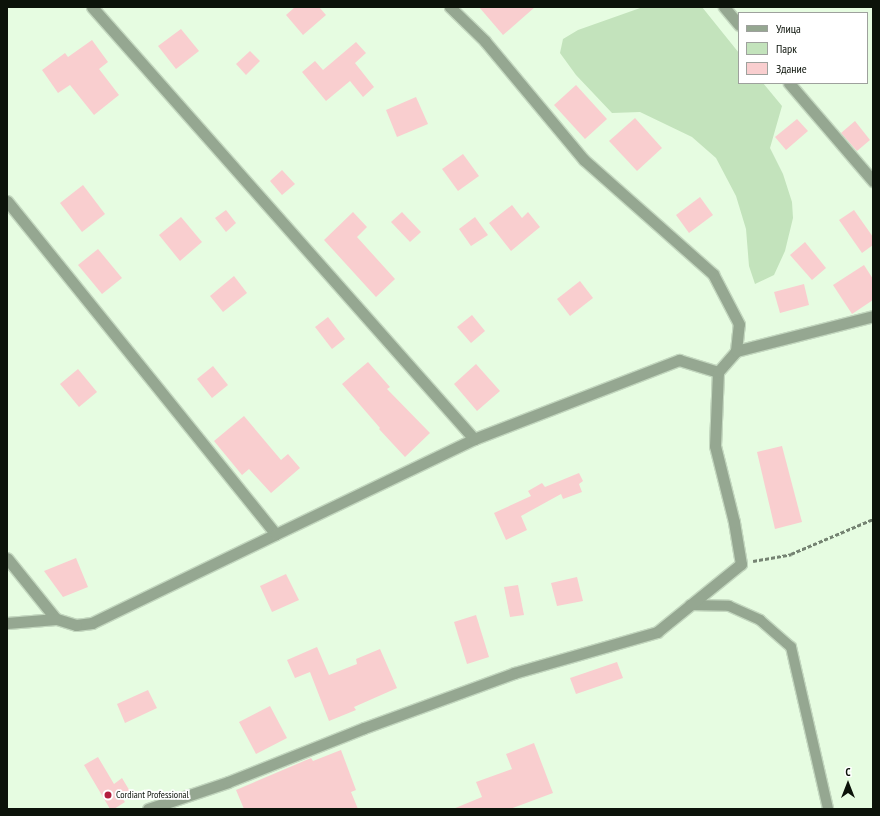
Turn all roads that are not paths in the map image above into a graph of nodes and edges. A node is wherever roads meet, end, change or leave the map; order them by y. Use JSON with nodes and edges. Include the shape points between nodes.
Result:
{"nodes":[{"id":1,"x":92,"y":7,"type":"edge"},
{"id":2,"x":450,"y":7,"type":"edge"},
{"id":3,"x":724,"y":7,"type":"edge"},
{"id":4,"x":738,"y":24,"type":"edge"},
{"id":5,"x":790,"y":84,"type":"edge"},
{"id":6,"x":873,"y":181,"type":"edge"},
{"id":7,"x":7,"y":201,"type":"edge"},
{"id":8,"x":873,"y":316,"type":"edge"},
{"id":9,"x":736,"y":351,"type":"junction"},
{"id":10,"x":718,"y":372,"type":"junction"},
{"id":11,"x":474,"y":439,"type":"junction"},
{"id":12,"x":276,"y":534,"type":"junction"},
{"id":13,"x":7,"y":558,"type":"edge"},
{"id":14,"x":690,"y":605,"type":"junction"},
{"id":15,"x":56,"y":619,"type":"junction"},
{"id":16,"x":7,"y":623,"type":"edge"},
{"id":17,"x":148,"y":809,"type":"edge"},
{"id":18,"x":828,"y":809,"type":"edge"}],
"edges":[{"from":1,"to":11,"type":"street"},
{"from":2,"to":9,"type":"street","via":[[485,41],[584,160],[713,274],[739,324]]},
{"from":3,"to":4,"type":"street"},
{"from":5,"to":6,"type":"street"},
{"from":7,"to":12,"type":"street"},
{"from":8,"to":9,"type":"street"},
{"from":9,"to":10,"type":"street"},
{"from":10,"to":11,"type":"street","via":[[679,360]]},
{"from":10,"to":14,"type":"street","via":[[715,446],[734,522],[741,564]]},
{"from":11,"to":12,"type":"street"},
{"from":12,"to":15,"type":"street","via":[[92,622],[76,625]]},
{"from":13,"to":15,"type":"street"},
{"from":14,"to":17,"type":"street","via":[[657,632],[514,673],[364,728],[228,782]]},
{"from":14,"to":18,"type":"lane","via":[[729,606],[760,620],[791,647]]},
{"from":15,"to":16,"type":"street"}]}
